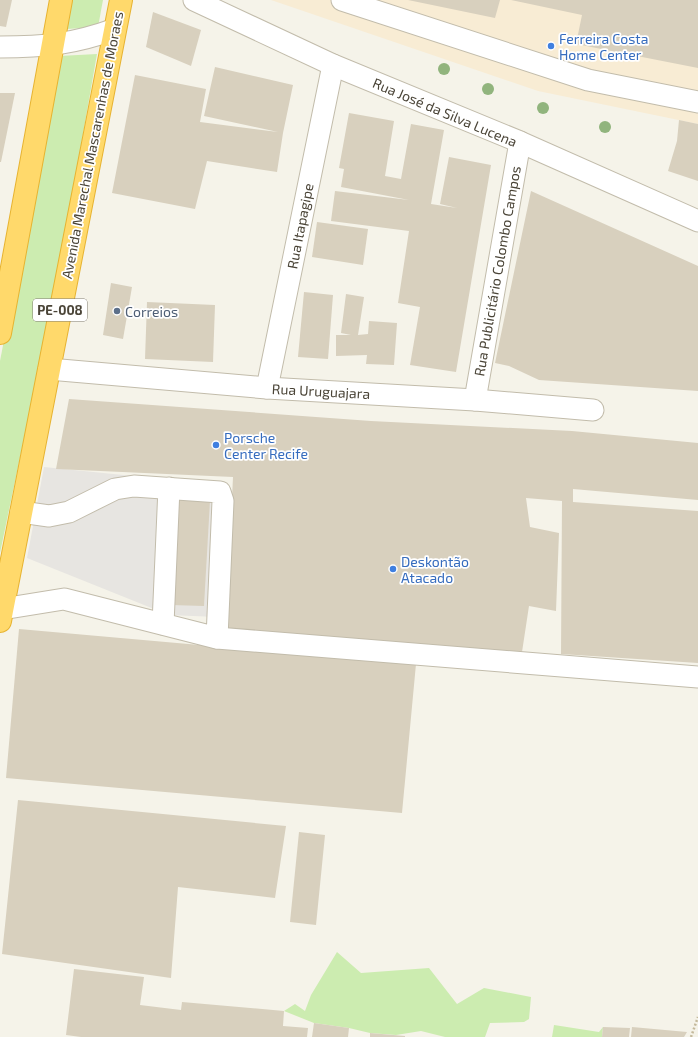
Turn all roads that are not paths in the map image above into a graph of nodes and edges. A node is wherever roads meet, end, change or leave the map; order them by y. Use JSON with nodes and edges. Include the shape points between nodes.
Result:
{"nodes":[{"id":1,"x":61,"y":0,"type":"edge"},
{"id":2,"x":121,"y":0,"type":"edge"},
{"id":3,"x":194,"y":0,"type":"edge"},
{"id":4,"x":342,"y":0,"type":"edge"},
{"id":5,"x":115,"y":29,"type":"junction"},
{"id":6,"x":54,"y":46,"type":"junction"},
{"id":7,"x":0,"y":47,"type":"edge"},
{"id":8,"x":332,"y":65,"type":"junction"},
{"id":9,"x":698,"y":102,"type":"edge"},
{"id":10,"x":520,"y":142,"type":"junction"},
{"id":11,"x":698,"y":221,"type":"edge"},
{"id":12,"x":0,"y":333,"type":"edge"},
{"id":13,"x":49,"y":369,"type":"junction"},
{"id":14,"x":267,"y":388,"type":"junction"},
{"id":15,"x":475,"y":400,"type":"junction"},
{"id":16,"x":593,"y":410,"type":"dead end"},
{"id":17,"x":168,"y":488,"type":"junction"},
{"id":18,"x":21,"y":512,"type":"junction"},
{"id":19,"x":1,"y":615,"type":"edge"},
{"id":20,"x":163,"y":624,"type":"junction"},
{"id":21,"x":217,"y":638,"type":"junction"},
{"id":22,"x":698,"y":677,"type":"edge"}],
"edges":[{"from":1,"to":6,"type":"highway"},
{"from":2,"to":5,"type":"highway","name":"Avenida Marechal Mascarenhas de Moraes","number":"PE-008"},
{"from":3,"to":8,"type":"street","name":"Rua José da Silva Lucena"},
{"from":4,"to":9,"type":"street","via":[[588,80]]},
{"from":5,"to":6,"type":"street"},
{"from":5,"to":13,"type":"highway","name":"Avenida Marechal Mascarenhas de Moraes","number":"PE-008"},
{"from":6,"to":7,"type":"street"},
{"from":6,"to":12,"type":"highway"},
{"from":8,"to":10,"type":"street","name":"Rua José da Silva Lucena"},
{"from":8,"to":14,"type":"street","name":"Rua Itapagipe"},
{"from":10,"to":11,"type":"street","name":"Rua José da Silva Lucena"},
{"from":10,"to":15,"type":"street","name":"Rua Publicitário Colombo Campos"},
{"from":13,"to":14,"type":"street","name":"Rua Uruguajara"},
{"from":13,"to":18,"type":"highway","name":"Avenida Marechal Mascarenhas de Moraes","number":"PE-008"},
{"from":14,"to":15,"type":"street","name":"Rua Uruguajara"},
{"from":15,"to":16,"type":"street","name":"Rua Uruguajara"},
{"from":17,"to":18,"type":"street","via":[[134,486],[115,489],[69,512],[50,516]]},
{"from":17,"to":20,"type":"street"},
{"from":17,"to":21,"type":"street","via":[[220,492],[223,501]]},
{"from":18,"to":19,"type":"highway","name":"Avenida Marechal Mascarenhas de Moraes","number":"PE-008"},
{"from":19,"to":20,"type":"street","via":[[64,599]]},
{"from":20,"to":21,"type":"street"},
{"from":21,"to":22,"type":"street"}]}
